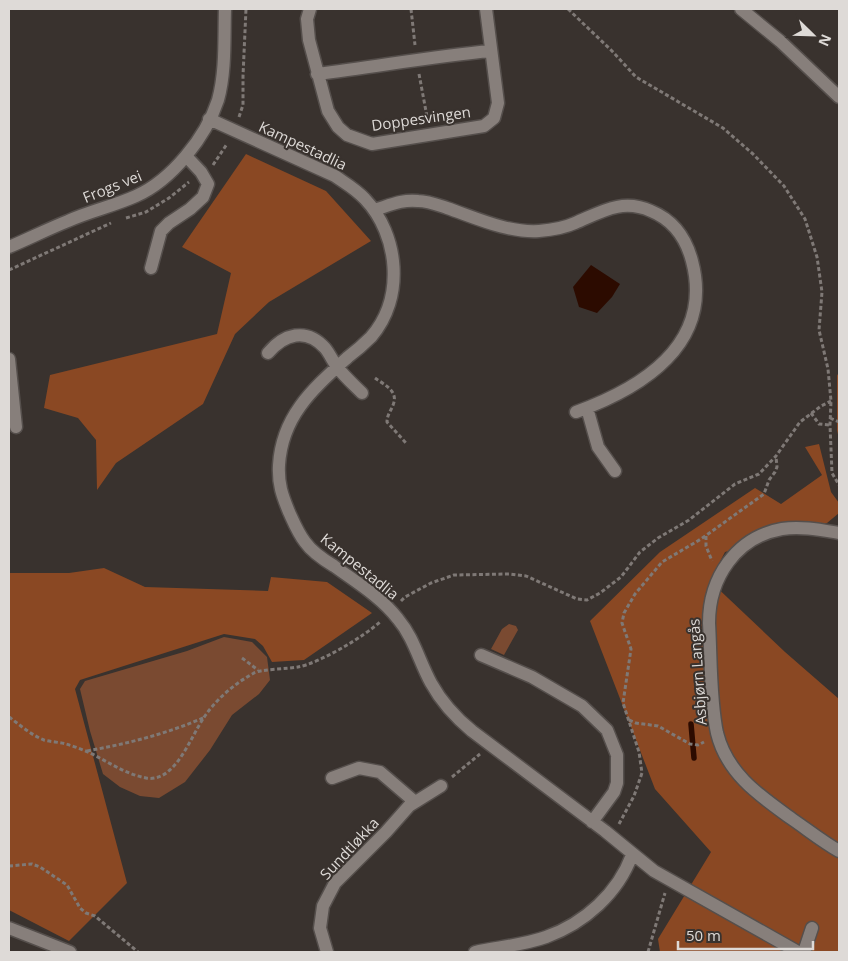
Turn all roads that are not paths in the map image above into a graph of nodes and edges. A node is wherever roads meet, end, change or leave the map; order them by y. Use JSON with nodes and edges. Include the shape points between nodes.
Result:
{"nodes":[{"id":1,"x":225,"y":9,"type":"edge"},
{"id":2,"x":310,"y":9,"type":"edge"},
{"id":3,"x":486,"y":9,"type":"edge"},
{"id":4,"x":741,"y":9,"type":"edge"},
{"id":5,"x":491,"y":51,"type":"junction"},
{"id":6,"x":317,"y":74,"type":"junction"},
{"id":7,"x":839,"y":97,"type":"edge"},
{"id":8,"x":209,"y":119,"type":"junction"},
{"id":9,"x":186,"y":156,"type":"junction"},
{"id":10,"x":374,"y":210,"type":"junction"},
{"id":11,"x":9,"y":248,"type":"edge"},
{"id":12,"x":151,"y":268,"type":"dead end"},
{"id":13,"x":268,"y":353,"type":"dead end"},
{"id":14,"x":9,"y":359,"type":"edge"},
{"id":15,"x":337,"y":367,"type":"junction"},
{"id":16,"x":362,"y":393,"type":"dead end"},
{"id":17,"x":16,"y":428,"type":"dead end"},
{"id":18,"x":615,"y":471,"type":"dead end"},
{"id":19,"x":839,"y":533,"type":"edge"},
{"id":20,"x":482,"y":655,"type":"dead end"},
{"id":21,"x":332,"y":778,"type":"dead end"},
{"id":22,"x":441,"y":786,"type":"road end"},
{"id":23,"x":415,"y":802,"type":"junction"},
{"id":24,"x":592,"y":822,"type":"junction"},
{"id":25,"x":839,"y":851,"type":"edge"},
{"id":26,"x":632,"y":854,"type":"junction"},
{"id":27,"x":9,"y":928,"type":"edge"},
{"id":28,"x":812,"y":928,"type":"dead end"},
{"id":29,"x":70,"y":952,"type":"edge"},
{"id":30,"x":327,"y":952,"type":"edge"},
{"id":31,"x":475,"y":952,"type":"edge"},
{"id":32,"x":798,"y":952,"type":"edge"},
{"id":33,"x":804,"y":952,"type":"edge"}],
"edges":[{"from":1,"to":8,"type":"street","name":"Frogs vei","via":[[221,81],[218,100]]},
{"from":2,"to":6,"type":"street","name":"Doppesvingen","via":[[307,20],[309,40]]},
{"from":3,"to":5,"type":"street","name":"Doppesvingen"},
{"from":4,"to":7,"type":"street"},
{"from":5,"to":6,"type":"street"},
{"from":5,"to":6,"type":"street","name":"Doppesvingen","via":[[498,103],[494,118],[484,126],[372,144],[348,135],[338,127],[328,111]]},
{"from":8,"to":9,"type":"street","name":"Frogs vei"},
{"from":8,"to":10,"type":"street","name":"Kampestadlia","via":[[335,176],[353,188]]},
{"from":9,"to":11,"type":"street","name":"Frogs vei","via":[[152,187],[136,196],[68,220]]},
{"from":9,"to":12,"type":"street","via":[[208,184],[203,197],[161,231]]},
{"from":10,"to":15,"type":"street","name":"Kampestadlia","via":[[392,249],[393,290],[380,325]]},
{"from":10,"to":18,"type":"street","via":[[403,201],[418,201],[501,226],[538,231],[574,224],[604,209],[634,206],[656,213],[674,226],[684,238],[695,272],[694,311],[688,330],[678,347],[650,374],[619,393],[581,410],[598,447]]},
{"from":13,"to":15,"type":"street","via":[[289,336],[302,335],[325,348]]},
{"from":14,"to":17,"type":"street"},
{"from":15,"to":16,"type":"street"},
{"from":15,"to":24,"type":"street","name":"Kampestadlia","via":[[303,401],[290,419],[282,442],[280,492],[294,525],[306,544],[372,592],[398,618],[412,640],[431,683],[451,714]]},
{"from":19,"to":25,"type":"street","name":"Asbjørn Langås","via":[[782,529],[752,540],[722,569],[709,608],[717,733],[733,768],[760,796]]},
{"from":20,"to":24,"type":"street","via":[[532,677],[582,706],[607,730],[617,755],[616,782],[614,792]]},
{"from":21,"to":23,"type":"street","via":[[359,768],[380,772]]},
{"from":22,"to":23,"type":"street","name":"Sundtløkka"},
{"from":23,"to":30,"type":"street","name":"Sundtløkka","via":[[336,883],[323,906],[320,928]]},
{"from":24,"to":26,"type":"street","name":"Kampestadlia"},
{"from":26,"to":31,"type":"street","via":[[620,882],[601,904],[567,928],[545,937]]},
{"from":26,"to":32,"type":"street","name":"Kampestadlia","via":[[654,872]]},
{"from":27,"to":29,"type":"street"},
{"from":28,"to":33,"type":"street"}]}
